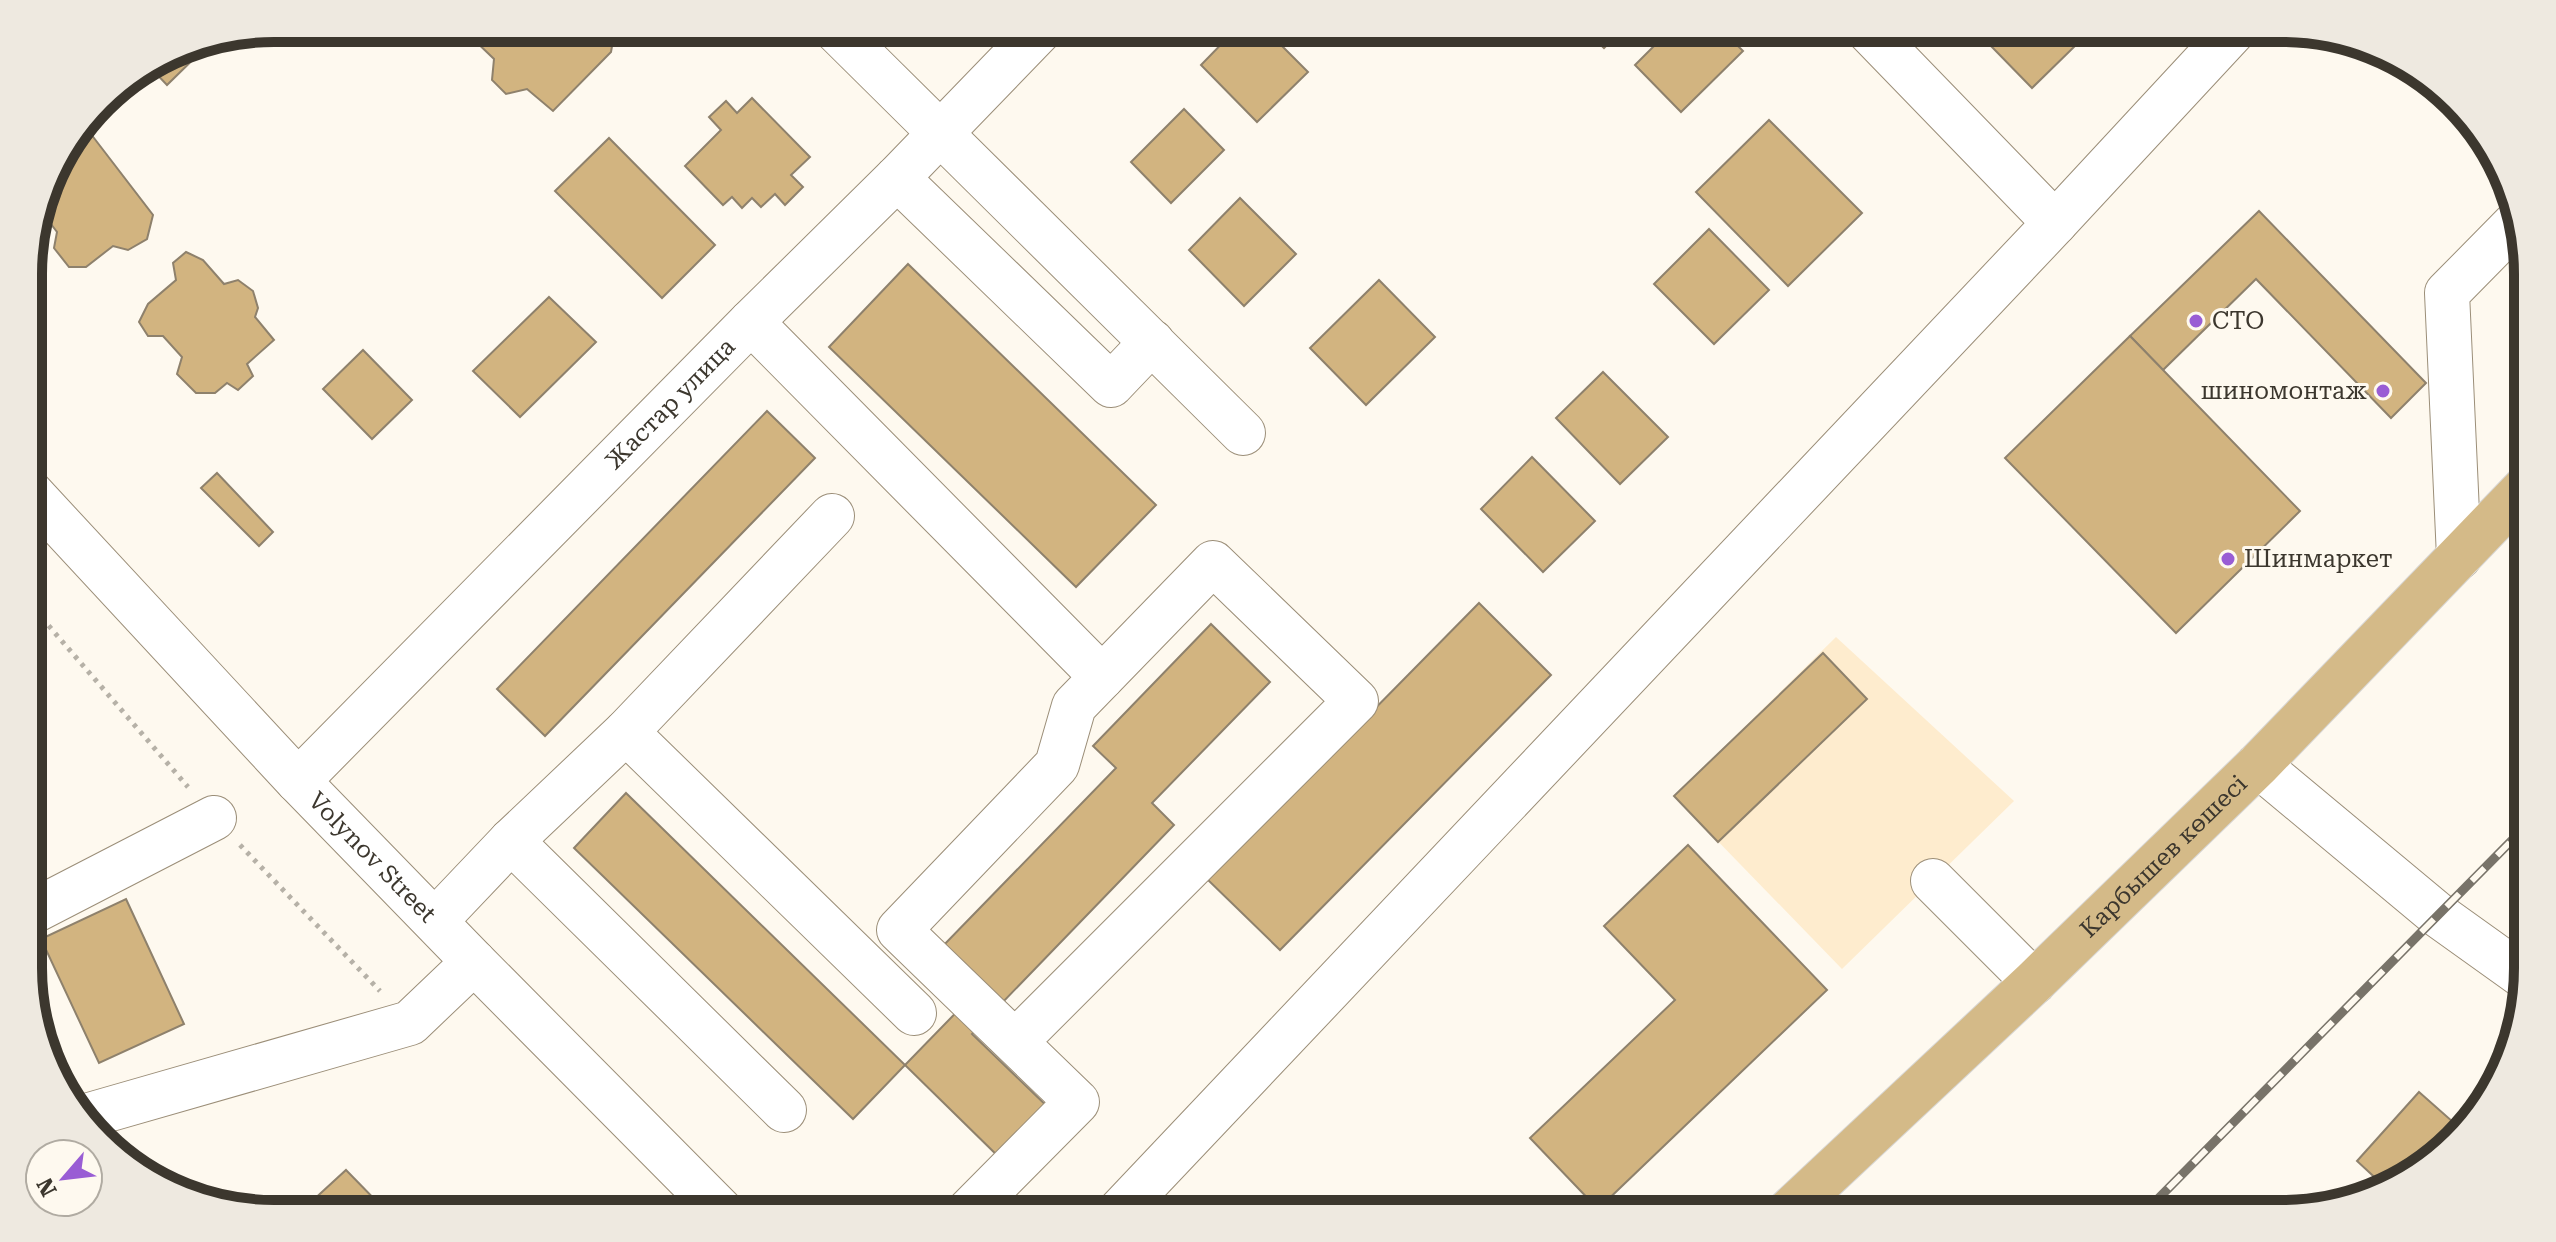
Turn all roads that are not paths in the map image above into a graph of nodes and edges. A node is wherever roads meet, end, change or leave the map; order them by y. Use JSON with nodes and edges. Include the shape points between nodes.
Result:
{"nodes":[{"id":1,"x":848,"y":42,"type":"edge"},
{"id":2,"x":1028,"y":42,"type":"edge"},
{"id":3,"x":1880,"y":42,"type":"edge"},
{"id":4,"x":2223,"y":42,"type":"edge"},
{"id":5,"x":940,"y":132,"type":"junction"},
{"id":6,"x":897,"y":178,"type":"junction"},
{"id":7,"x":2055,"y":223,"type":"junction"},
{"id":8,"x":2509,"y":230,"type":"edge"},
{"id":9,"x":751,"y":322,"type":"junction"},
{"id":10,"x":1152,"y":342,"type":"junction"},
{"id":11,"x":1243,"y":433,"type":"dead end"},
{"id":12,"x":2514,"y":500,"type":"edge"},
{"id":13,"x":42,"y":505,"type":"edge"},
{"id":14,"x":832,"y":516,"type":"dead end"},
{"id":15,"x":2459,"y":557,"type":"junction"},
{"id":16,"x":1102,"y":677,"type":"junction"},
{"id":17,"x":626,"y":732,"type":"junction"},
{"id":18,"x":2258,"y":765,"type":"junction"},
{"id":19,"x":298,"y":781,"type":"junction"},
{"id":20,"x":214,"y":818,"type":"road end"},
{"id":21,"x":511,"y":841,"type":"junction"},
{"id":22,"x":1933,"y":881,"type":"dead end"},
{"id":23,"x":42,"y":907,"type":"edge"},
{"id":24,"x":435,"y":921,"type":"junction"},
{"id":25,"x":474,"y":962,"type":"junction"},
{"id":26,"x":2514,"y":969,"type":"edge"},
{"id":27,"x":2034,"y":982,"type":"junction"},
{"id":28,"x":914,"y":1013,"type":"dead end"},
{"id":29,"x":1016,"y":1041,"type":"junction"},
{"id":30,"x":784,"y":1110,"type":"dead end"},
{"id":31,"x":94,"y":1114,"type":"edge"},
{"id":32,"x":710,"y":1200,"type":"edge"},
{"id":33,"x":980,"y":1200,"type":"edge"},
{"id":34,"x":1130,"y":1200,"type":"edge"},
{"id":35,"x":1801,"y":1200,"type":"edge"}],
"edges":[{"from":1,"to":5,"type":"street"},
{"from":2,"to":5,"type":"street","name":"Жастар улица"},
{"from":3,"to":7,"type":"street"},
{"from":4,"to":7,"type":"street"},
{"from":5,"to":6,"type":"street","name":"Жастар улица"},
{"from":5,"to":10,"type":"street"},
{"from":6,"to":9,"type":"street","name":"Жастар улица"},
{"from":6,"to":10,"type":"street","via":[[1111,385]]},
{"from":7,"to":34,"type":"street"},
{"from":8,"to":15,"type":"street","via":[[2447,293]]},
{"from":9,"to":16,"type":"street"},
{"from":9,"to":19,"type":"street","name":"Жастар улица"},
{"from":10,"to":11,"type":"street"},
{"from":12,"to":15,"type":"main road","name":"Карбышев көшесі"},
{"from":13,"to":19,"type":"street","name":"Volynov Street"},
{"from":14,"to":17,"type":"street"},
{"from":15,"to":18,"type":"main road","name":"Карбышев көшесі"},
{"from":16,"to":29,"type":"street","via":[[1074,706],[1057,765],[899,930]]},
{"from":16,"to":29,"type":"street","via":[[1213,563],[1356,701]]},
{"from":17,"to":21,"type":"street"},
{"from":17,"to":28,"type":"street"},
{"from":18,"to":26,"type":"street","via":[[2438,915]]},
{"from":18,"to":27,"type":"main road","name":"Карбышев көшесі"},
{"from":19,"to":24,"type":"street","name":"Volynov Street"},
{"from":20,"to":23,"type":"street"},
{"from":21,"to":24,"type":"street"},
{"from":21,"to":30,"type":"street"},
{"from":22,"to":27,"type":"street"},
{"from":24,"to":25,"type":"street","name":"Volynov Street"},
{"from":25,"to":31,"type":"street","via":[[410,1023]]},
{"from":25,"to":32,"type":"street","name":"Volynov Street"},
{"from":27,"to":35,"type":"main road","name":"Карбышев көшесі"},
{"from":29,"to":33,"type":"street","via":[[1077,1102]]}]}
